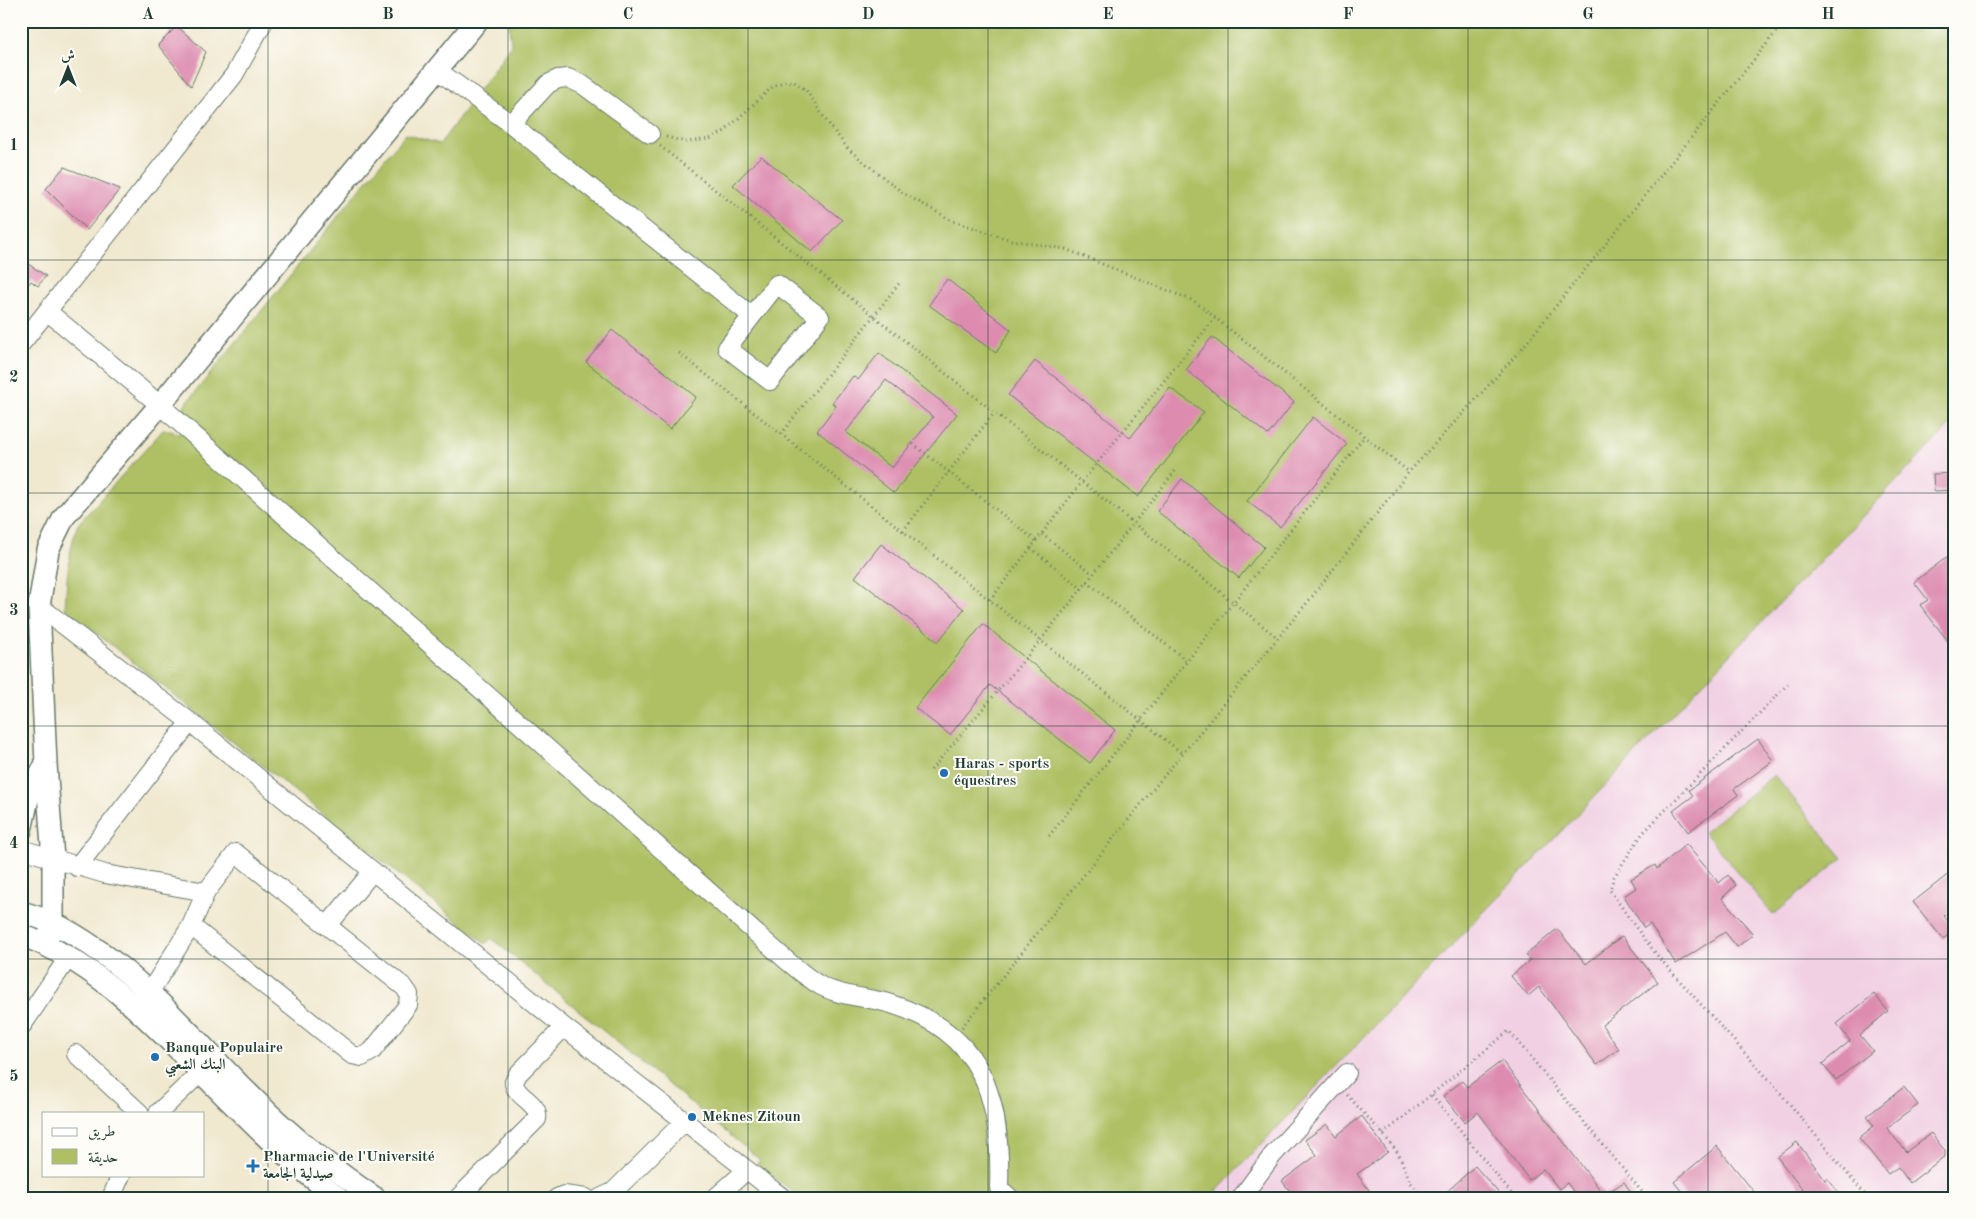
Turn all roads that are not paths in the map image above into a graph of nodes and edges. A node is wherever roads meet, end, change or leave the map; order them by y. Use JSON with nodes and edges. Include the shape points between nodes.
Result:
{"nodes":[{"id":1,"x":264,"y":21,"type":"edge"},
{"id":2,"x":477,"y":21,"type":"edge"},
{"id":3,"x":437,"y":70,"type":"junction"},
{"id":4,"x":511,"y":124,"type":"junction"},
{"id":5,"x":650,"y":134,"type":"road end"},
{"id":6,"x":47,"y":311,"type":"junction"},
{"id":7,"x":752,"y":316,"type":"junction"},
{"id":8,"x":21,"y":344,"type":"edge"},
{"id":9,"x":160,"y":405,"type":"junction"},
{"id":10,"x":39,"y":606,"type":"junction"},
{"id":11,"x":190,"y":722,"type":"junction"},
{"id":12,"x":46,"y":764,"type":"junction"},
{"id":13,"x":25,"y":800,"type":"edge"},
{"id":14,"x":21,"y":830,"type":"edge"},
{"id":15,"x":21,"y":849,"type":"edge"},
{"id":16,"x":53,"y":859,"type":"junction"},
{"id":17,"x":77,"y":867,"type":"junction"},
{"id":18,"x":372,"y":871,"type":"junction"},
{"id":19,"x":206,"y":892,"type":"junction"},
{"id":20,"x":21,"y":912,"type":"edge"},
{"id":21,"x":53,"y":923,"type":"junction"},
{"id":22,"x":328,"y":925,"type":"junction"},
{"id":23,"x":191,"y":926,"type":"junction"},
{"id":24,"x":21,"y":935,"type":"edge"},
{"id":25,"x":46,"y":944,"type":"junction"},
{"id":26,"x":68,"y":958,"type":"junction"},
{"id":27,"x":151,"y":993,"type":"junction"},
{"id":28,"x":138,"y":1010,"type":"junction"},
{"id":29,"x":21,"y":1027,"type":"edge"},
{"id":30,"x":564,"y":1027,"type":"junction"},
{"id":31,"x":76,"y":1054,"type":"dead end"},
{"id":32,"x":201,"y":1072,"type":"junction"},
{"id":33,"x":1342,"y":1079,"type":"road end"},
{"id":34,"x":139,"y":1112,"type":"edge"},
{"id":35,"x":159,"y":1112,"type":"edge"},
{"id":36,"x":685,"y":1122,"type":"junction"},
{"id":37,"x":747,"y":1170,"type":"junction"},
{"id":38,"x":121,"y":1176,"type":"edge"},
{"id":39,"x":111,"y":1198,"type":"edge"},
{"id":40,"x":338,"y":1198,"type":"edge"},
{"id":41,"x":375,"y":1198,"type":"edge"},
{"id":42,"x":458,"y":1198,"type":"edge"},
{"id":43,"x":558,"y":1198,"type":"edge"},
{"id":44,"x":586,"y":1198,"type":"edge"},
{"id":45,"x":600,"y":1198,"type":"edge"},
{"id":46,"x":715,"y":1198,"type":"edge"},
{"id":47,"x":783,"y":1198,"type":"edge"},
{"id":48,"x":1010,"y":1198,"type":"edge"},
{"id":49,"x":1241,"y":1198,"type":"edge"}],
"edges":[{"from":1,"to":6,"type":"street","via":[[234,75]]},
{"from":2,"to":3,"type":"main road"},
{"from":3,"to":4,"type":"street"},
{"from":3,"to":9,"type":"main road"},
{"from":4,"to":5,"type":"street","via":[[548,84],[568,78],[584,85]]},
{"from":4,"to":7,"type":"street"},
{"from":6,"to":8,"type":"street"},
{"from":6,"to":9,"type":"street"},
{"from":7,"to":7,"type":"street","via":[[777,284],[820,317],[770,381],[727,348]]},
{"from":9,"to":10,"type":"main road","via":[[64,517],[48,550]]},
{"from":9,"to":48,"type":"street","via":[[791,964],[820,986],[909,1010],[954,1037],[974,1058],[993,1104],[1000,1152],[998,1188]]},
{"from":10,"to":11,"type":"street"},
{"from":10,"to":12,"type":"main road"},
{"from":11,"to":17,"type":"street"},
{"from":11,"to":18,"type":"street"},
{"from":12,"to":13,"type":"main road"},
{"from":12,"to":16,"type":"main road"},
{"from":13,"to":14,"type":"main road"},
{"from":15,"to":16,"type":"street"},
{"from":16,"to":17,"type":"street"},
{"from":16,"to":21,"type":"main road"},
{"from":17,"to":19,"type":"street"},
{"from":18,"to":22,"type":"street"},
{"from":18,"to":30,"type":"street"},
{"from":19,"to":22,"type":"street","via":[[236,853]]},
{"from":19,"to":23,"type":"street"},
{"from":20,"to":21,"type":"main road"},
{"from":21,"to":25,"type":"main road"},
{"from":21,"to":27,"type":"main road","via":[[106,957]]},
{"from":22,"to":23,"type":"street","via":[[409,994],[408,1005],[372,1051],[362,1057],[352,1055]]},
{"from":23,"to":27,"type":"street"},
{"from":24,"to":25,"type":"main road"},
{"from":25,"to":26,"type":"main road"},
{"from":26,"to":28,"type":"main road"},
{"from":26,"to":29,"type":"street"},
{"from":27,"to":28,"type":"street"},
{"from":27,"to":41,"type":"main road","via":[[254,1100],[303,1145]]},
{"from":28,"to":32,"type":"main road"},
{"from":30,"to":36,"type":"street"},
{"from":30,"to":42,"type":"street","via":[[514,1082],[516,1089],[536,1109],[538,1118]]},
{"from":31,"to":34,"type":"street"},
{"from":32,"to":35,"type":"street"},
{"from":32,"to":40,"type":"main road","via":[[270,1141]]},
{"from":33,"to":49,"type":"street","via":[[1272,1156]]},
{"from":36,"to":37,"type":"street"},
{"from":36,"to":45,"type":"street","via":[[612,1192]]},
{"from":37,"to":46,"type":"street"},
{"from":37,"to":47,"type":"street"},
{"from":38,"to":39,"type":"street"},
{"from":43,"to":44,"type":"street","via":[[564,1195]]}]}
